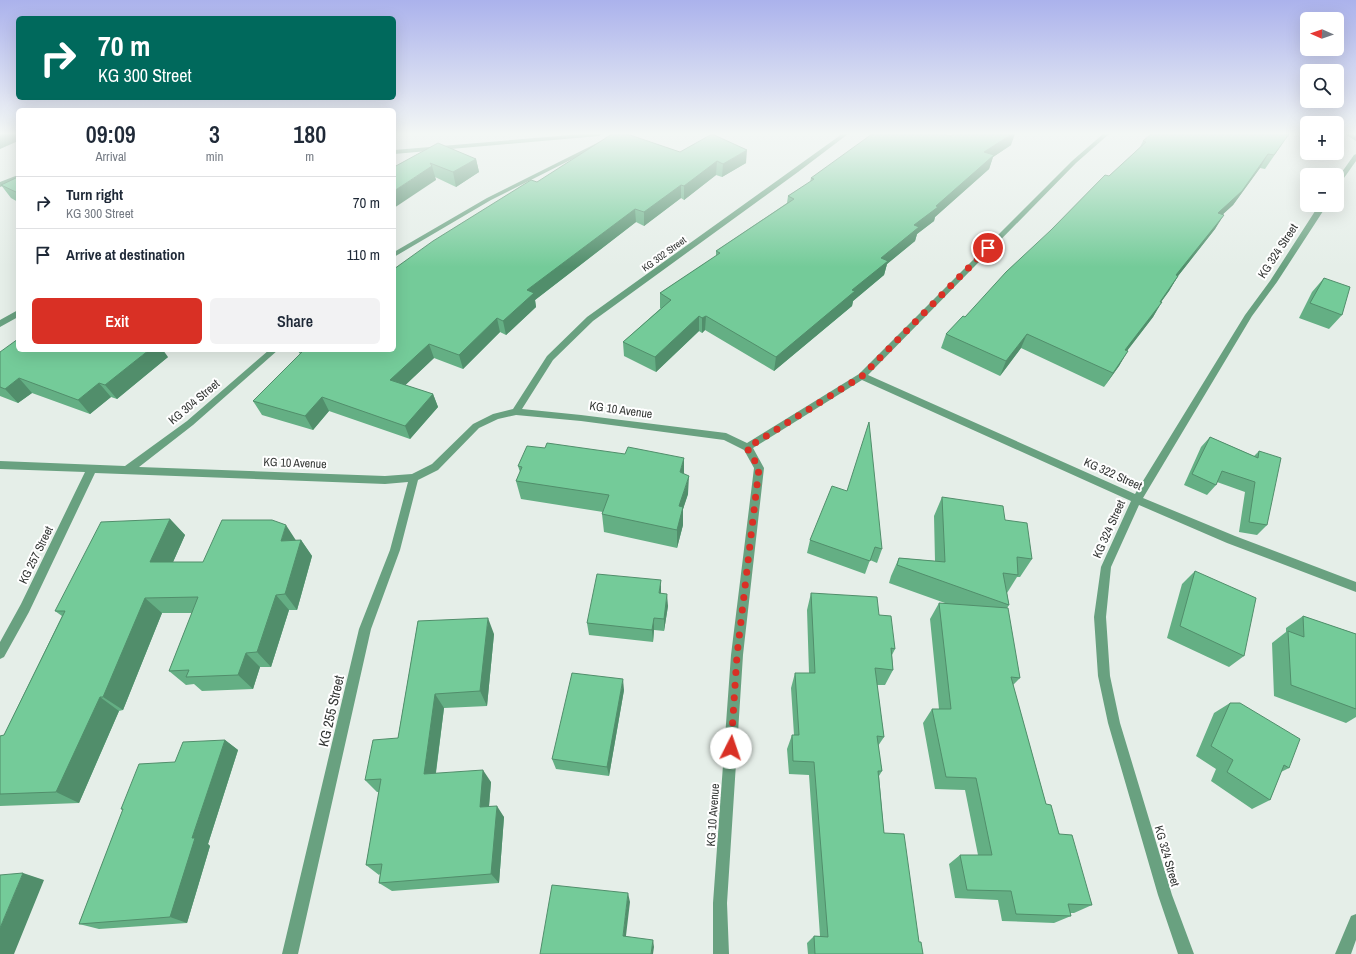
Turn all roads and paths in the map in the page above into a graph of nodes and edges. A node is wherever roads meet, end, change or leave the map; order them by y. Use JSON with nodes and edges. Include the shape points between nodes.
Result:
{"nodes":[{"id":1,"x":15,"y":179,"type":"edge"},
{"id":2,"x":530,"y":179,"type":"edge"},
{"id":3,"x":786,"y":179,"type":"edge"},
{"id":4,"x":1057,"y":179,"type":"edge"},
{"id":5,"x":0,"y":185,"type":"edge"},
{"id":6,"x":1318,"y":212,"type":"edge"},
{"id":7,"x":396,"y":254,"type":"edge"},
{"id":8,"x":16,"y":314,"type":"edge"},
{"id":9,"x":0,"y":324,"type":"edge"},
{"id":10,"x":272,"y":352,"type":"edge"},
{"id":11,"x":862,"y":376,"type":"junction"},
{"id":12,"x":516,"y":412,"type":"junction"},
{"id":13,"x":747,"y":448,"type":"junction"},
{"id":14,"x":0,"y":465,"type":"edge"},
{"id":15,"x":92,"y":468,"type":"junction"},
{"id":16,"x":127,"y":470,"type":"junction"},
{"id":17,"x":414,"y":478,"type":"junction"},
{"id":18,"x":1137,"y":499,"type":"junction"},
{"id":19,"x":1356,"y":587,"type":"edge"},
{"id":20,"x":0,"y":653,"type":"edge"},
{"id":21,"x":1356,"y":921,"type":"edge"},
{"id":22,"x":290,"y":954,"type":"edge"},
{"id":23,"x":721,"y":954,"type":"edge"},
{"id":24,"x":1186,"y":954,"type":"edge"},
{"id":25,"x":1343,"y":954,"type":"edge"}],
"edges":[{"from":1,"to":5,"type":"street"},
{"from":2,"to":7,"type":"street","via":[[489,199]]},
{"from":3,"to":12,"type":"street","name":"KG 302 Street","via":[[590,319],[550,358]]},
{"from":4,"to":11,"type":"street"},
{"from":6,"to":18,"type":"street","name":"KG 324 Street","via":[[1249,315]]},
{"from":8,"to":9,"type":"street"},
{"from":10,"to":16,"type":"street","name":"KG 304 Street","via":[[190,423]]},
{"from":11,"to":13,"type":"street"},
{"from":11,"to":18,"type":"street","name":"KG 322 Street"},
{"from":12,"to":13,"type":"street","name":"KG 10 Avenue","via":[[726,437]]},
{"from":12,"to":17,"type":"street","name":"KG 10 Avenue","via":[[496,416],[476,426],[435,467]]},
{"from":13,"to":23,"type":"street","name":"KG 10 Avenue","via":[[759,468],[737,663],[720,903]]},
{"from":14,"to":15,"type":"street","name":"KG 10 Avenue"},
{"from":15,"to":16,"type":"street","name":"KG 10 Avenue"},
{"from":15,"to":20,"type":"street","name":"KG 257 Street","via":[[25,608]]},
{"from":16,"to":17,"type":"street","name":"KG 10 Avenue","via":[[385,480]]},
{"from":17,"to":22,"type":"street","name":"KG 255 Street","via":[[395,550],[365,629]]},
{"from":18,"to":19,"type":"street","name":"KG 322 Street","via":[[1296,566]]},
{"from":18,"to":24,"type":"street","name":"KG 324 Street","via":[[1106,567],[1100,617],[1104,676],[1114,723],[1165,895]]},
{"from":21,"to":25,"type":"street"}]}
